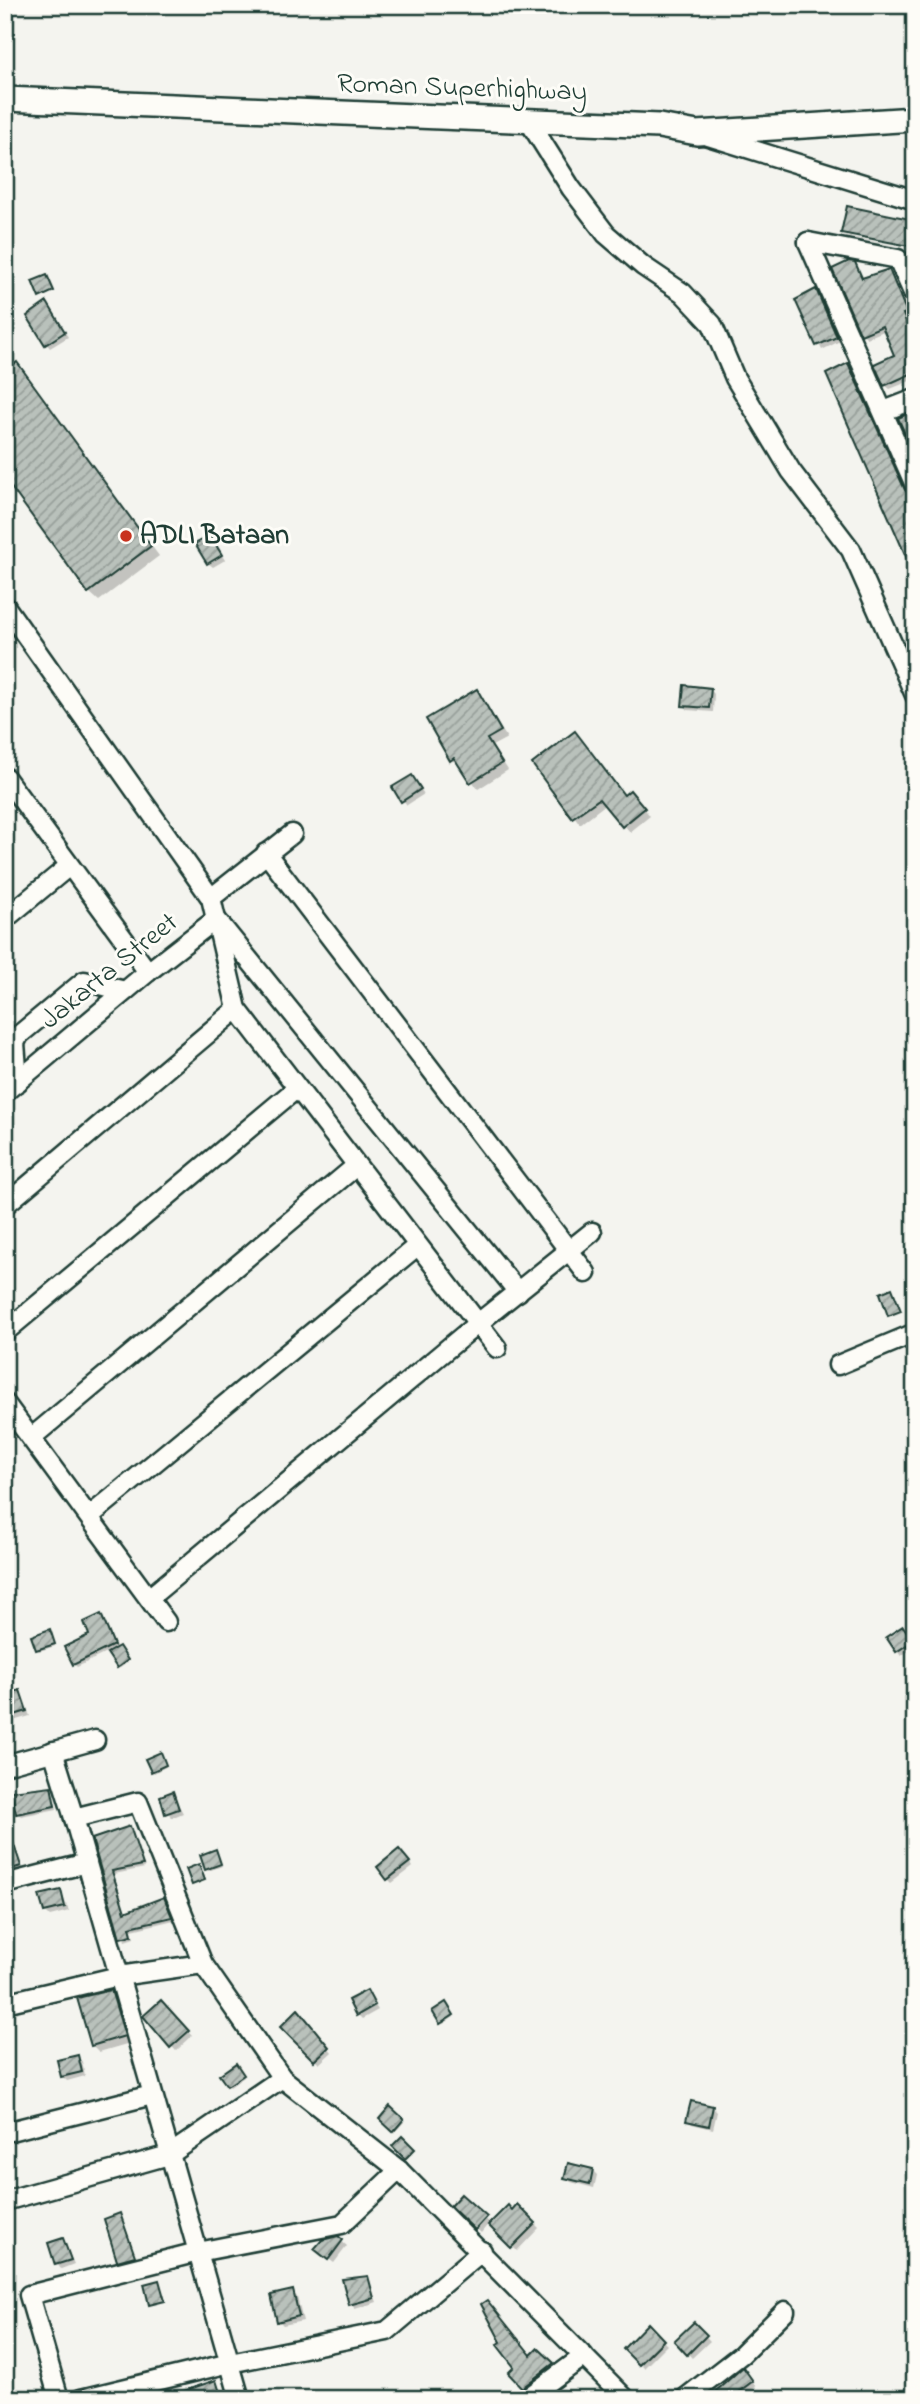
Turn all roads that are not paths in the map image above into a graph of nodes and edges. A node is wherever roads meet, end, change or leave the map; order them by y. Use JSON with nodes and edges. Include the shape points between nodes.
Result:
{"nodes":[{"id":1,"x":5,"y":99,"type":"edge"},
{"id":2,"x":915,"y":119,"type":"edge"},
{"id":3,"x":530,"y":123,"type":"junction"},
{"id":4,"x":697,"y":132,"type":"junction"},
{"id":5,"x":915,"y":200,"type":"edge"},
{"id":6,"x":915,"y":297,"type":"edge"},
{"id":7,"x":915,"y":399,"type":"edge"},
{"id":8,"x":884,"y":411,"type":"junction"},
{"id":9,"x":915,"y":485,"type":"edge"},
{"id":10,"x":5,"y":606,"type":"edge"},
{"id":11,"x":915,"y":695,"type":"edge"},
{"id":12,"x":5,"y":777,"type":"edge"},
{"id":13,"x":12,"y":802,"type":"edge"},
{"id":14,"x":292,"y":834,"type":"dead end"},
{"id":15,"x":266,"y":853,"type":"junction"},
{"id":16,"x":69,"y":866,"type":"junction"},
{"id":17,"x":211,"y":898,"type":"junction"},
{"id":18,"x":5,"y":919,"type":"edge"},
{"id":19,"x":216,"y":919,"type":"junction"},
{"id":20,"x":148,"y":972,"type":"junction"},
{"id":21,"x":125,"y":991,"type":"junction"},
{"id":22,"x":237,"y":1009,"type":"junction"},
{"id":23,"x":11,"y":1087,"type":"edge"},
{"id":24,"x":296,"y":1089,"type":"junction"},
{"id":25,"x":356,"y":1166,"type":"junction"},
{"id":26,"x":5,"y":1205,"type":"edge"},
{"id":27,"x":592,"y":1232,"type":"dead end"},
{"id":28,"x":417,"y":1246,"type":"junction"},
{"id":29,"x":570,"y":1251,"type":"junction"},
{"id":30,"x":586,"y":1273,"type":"dead end"},
{"id":31,"x":518,"y":1292,"type":"junction"},
{"id":32,"x":477,"y":1324,"type":"junction"},
{"id":33,"x":5,"y":1332,"type":"edge"},
{"id":34,"x":915,"y":1333,"type":"edge"},
{"id":35,"x":497,"y":1348,"type":"dead end"},
{"id":36,"x":838,"y":1366,"type":"dead end"},
{"id":37,"x":5,"y":1403,"type":"edge"},
{"id":38,"x":31,"y":1438,"type":"junction"},
{"id":39,"x":90,"y":1516,"type":"junction"},
{"id":40,"x":149,"y":1598,"type":"junction"},
{"id":41,"x":166,"y":1622,"type":"dead end"},
{"id":42,"x":95,"y":1740,"type":"dead end"},
{"id":43,"x":53,"y":1751,"type":"junction"},
{"id":44,"x":5,"y":1765,"type":"edge"},
{"id":45,"x":74,"y":1818,"type":"junction"},
{"id":46,"x":87,"y":1863,"type":"junction"},
{"id":47,"x":5,"y":1884,"type":"edge"},
{"id":48,"x":203,"y":1964,"type":"junction"},
{"id":49,"x":119,"y":1976,"type":"junction"},
{"id":50,"x":5,"y":2003,"type":"edge"},
{"id":51,"x":282,"y":2078,"type":"junction"},
{"id":52,"x":152,"y":2095,"type":"junction"},
{"id":53,"x":6,"y":2132,"type":"edge"},
{"id":54,"x":169,"y":2155,"type":"junction"},
{"id":55,"x":399,"y":2170,"type":"junction"},
{"id":56,"x":5,"y":2202,"type":"edge"},
{"id":57,"x":482,"y":2250,"type":"junction"},
{"id":58,"x":198,"y":2252,"type":"junction"},
{"id":59,"x":785,"y":2311,"type":"dead end"},
{"id":60,"x":584,"y":2356,"type":"junction"},
{"id":61,"x":230,"y":2363,"type":"junction"},
{"id":62,"x":59,"y":2399,"type":"edge"},
{"id":63,"x":81,"y":2399,"type":"edge"},
{"id":64,"x":240,"y":2399,"type":"edge"},
{"id":65,"x":526,"y":2399,"type":"edge"},
{"id":66,"x":626,"y":2399,"type":"edge"},
{"id":67,"x":684,"y":2399,"type":"edge"}],
"edges":[{"from":1,"to":3,"type":"main road","name":"Roman Superhighway"},
{"from":2,"to":4,"type":"main road","name":"Roman Superhighway"},
{"from":3,"to":4,"type":"main road","name":"Roman Superhighway","via":[[659,126]]},
{"from":3,"to":11,"type":"street","via":[[570,188],[606,234],[684,293],[712,324],[735,378],[791,471],[851,550]]},
{"from":4,"to":5,"type":"street"},
{"from":6,"to":8,"type":"street","via":[[898,259],[808,242]]},
{"from":7,"to":8,"type":"street"},
{"from":8,"to":9,"type":"street"},
{"from":10,"to":17,"type":"street"},
{"from":12,"to":13,"type":"street"},
{"from":13,"to":16,"type":"street"},
{"from":14,"to":15,"type":"street"},
{"from":15,"to":17,"type":"street"},
{"from":15,"to":29,"type":"street"},
{"from":16,"to":18,"type":"street"},
{"from":16,"to":20,"type":"street"},
{"from":17,"to":19,"type":"street"},
{"from":19,"to":20,"type":"street","name":"Jakarta Street"},
{"from":19,"to":22,"type":"street"},
{"from":19,"to":31,"type":"street"},
{"from":20,"to":21,"type":"street","name":"Jakarta Street"},
{"from":21,"to":23,"type":"street","name":"Jakarta Street"},
{"from":21,"to":23,"type":"street","via":[[84,981],[19,1035]]},
{"from":22,"to":24,"type":"street"},
{"from":22,"to":26,"type":"street"},
{"from":24,"to":25,"type":"street"},
{"from":24,"to":33,"type":"street"},
{"from":25,"to":28,"type":"street"},
{"from":25,"to":38,"type":"street"},
{"from":27,"to":29,"type":"street"},
{"from":28,"to":32,"type":"street"},
{"from":28,"to":39,"type":"street"},
{"from":29,"to":30,"type":"street"},
{"from":29,"to":31,"type":"street"},
{"from":31,"to":32,"type":"street"},
{"from":32,"to":35,"type":"street"},
{"from":32,"to":40,"type":"street"},
{"from":34,"to":36,"type":"street"},
{"from":37,"to":38,"type":"street"},
{"from":38,"to":39,"type":"street"},
{"from":39,"to":40,"type":"street"},
{"from":40,"to":41,"type":"street"},
{"from":42,"to":43,"type":"street"},
{"from":43,"to":44,"type":"street"},
{"from":43,"to":45,"type":"street"},
{"from":45,"to":46,"type":"street"},
{"from":45,"to":48,"type":"street","via":[[138,1802]]},
{"from":46,"to":47,"type":"street"},
{"from":46,"to":49,"type":"street"},
{"from":48,"to":49,"type":"street"},
{"from":48,"to":51,"type":"street"},
{"from":49,"to":50,"type":"street"},
{"from":49,"to":52,"type":"street"},
{"from":51,"to":54,"type":"street"},
{"from":51,"to":55,"type":"street"},
{"from":52,"to":53,"type":"street"},
{"from":52,"to":54,"type":"street"},
{"from":54,"to":56,"type":"street"},
{"from":54,"to":58,"type":"street"},
{"from":55,"to":57,"type":"street"},
{"from":55,"to":58,"type":"street","via":[[342,2224]]},
{"from":57,"to":60,"type":"street"},
{"from":57,"to":61,"type":"street","via":[[387,2331]]},
{"from":58,"to":61,"type":"street"},
{"from":58,"to":62,"type":"street","via":[[29,2295]]},
{"from":59,"to":67,"type":"street","via":[[742,2354]]},
{"from":60,"to":65,"type":"street"},
{"from":60,"to":66,"type":"street"},
{"from":61,"to":63,"type":"street"},
{"from":61,"to":64,"type":"street"}]}
